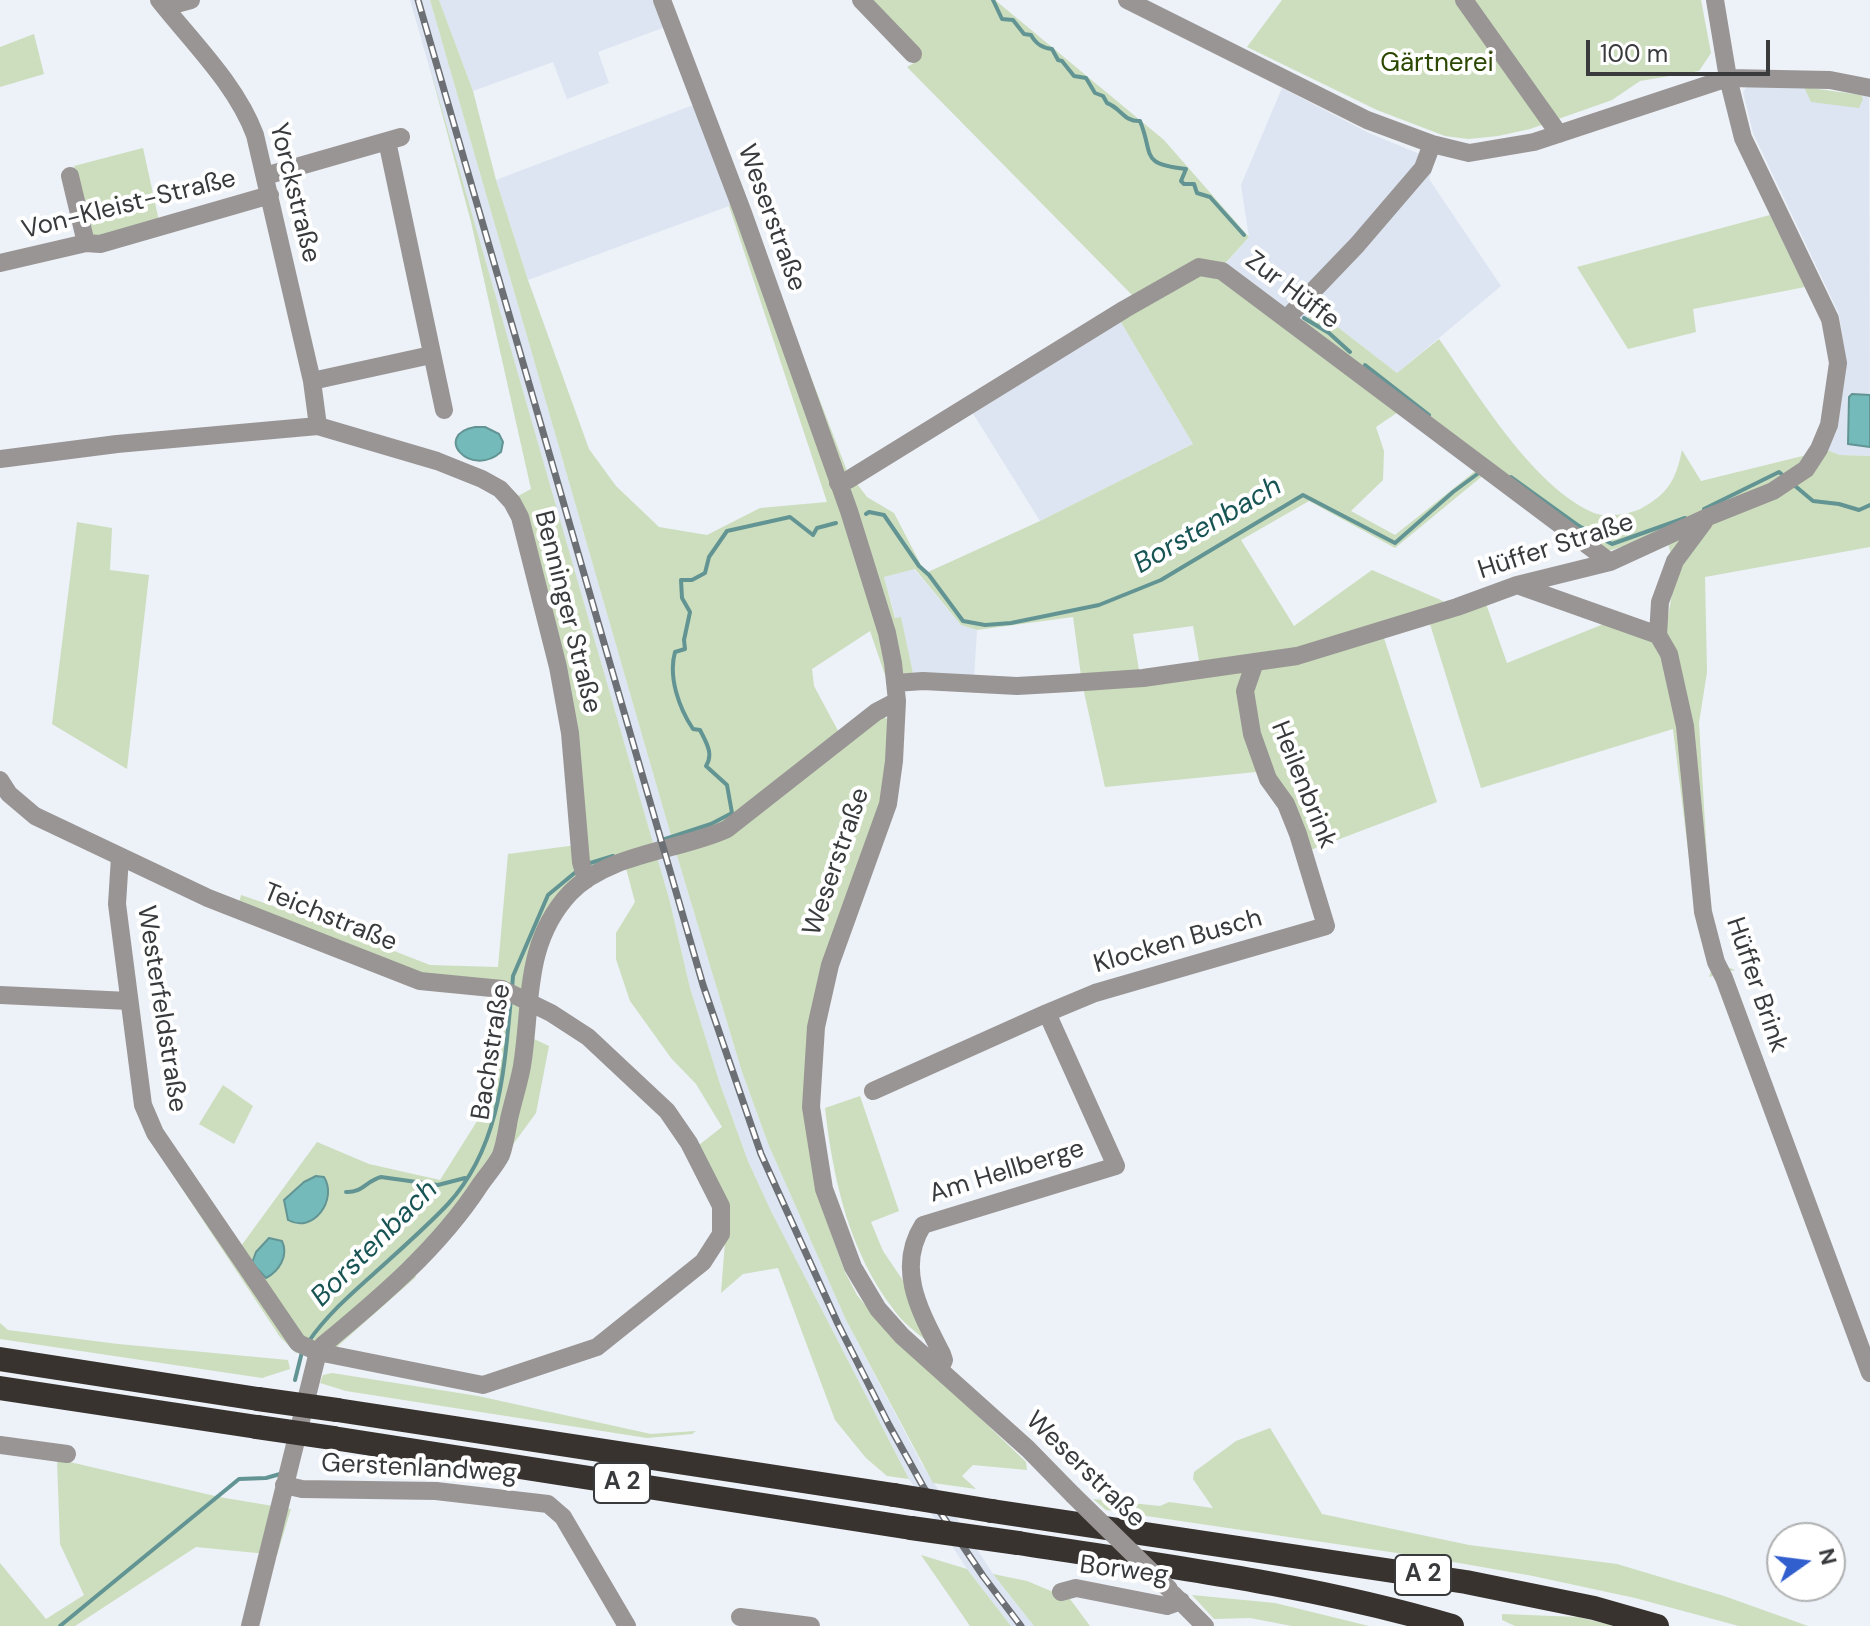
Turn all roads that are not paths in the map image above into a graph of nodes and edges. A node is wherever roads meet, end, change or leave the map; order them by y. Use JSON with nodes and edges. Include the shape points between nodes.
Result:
{"nodes":[{"id":1,"x":191,"y":0,"type":"edge"},
{"id":2,"x":662,"y":0,"type":"edge"},
{"id":3,"x":861,"y":0,"type":"edge"},
{"id":4,"x":1127,"y":0,"type":"edge"},
{"id":5,"x":1464,"y":0,"type":"edge"},
{"id":6,"x":1715,"y":0,"type":"edge"},
{"id":7,"x":162,"y":4,"type":"edge"},
{"id":8,"x":913,"y":54,"type":"dead end"},
{"id":9,"x":1728,"y":78,"type":"junction"},
{"id":10,"x":1870,"y":88,"type":"edge"},
{"id":11,"x":1559,"y":134,"type":"junction"},
{"id":12,"x":1432,"y":144,"type":"junction"},
{"id":13,"x":70,"y":176,"type":"dead end"},
{"id":14,"x":265,"y":176,"type":"junction"},
{"id":15,"x":270,"y":195,"type":"junction"},
{"id":16,"x":86,"y":243,"type":"junction"},
{"id":17,"x":0,"y":263,"type":"edge"},
{"id":18,"x":1287,"y":318,"type":"junction"},
{"id":19,"x":431,"y":355,"type":"junction"},
{"id":20,"x":312,"y":381,"type":"junction"},
{"id":21,"x":444,"y":410,"type":"dead end"},
{"id":22,"x":318,"y":426,"type":"junction"},
{"id":23,"x":0,"y":459,"type":"edge"},
{"id":24,"x":838,"y":483,"type":"junction"},
{"id":25,"x":1708,"y":517,"type":"junction"},
{"id":26,"x":1610,"y":562,"type":"junction"},
{"id":27,"x":1517,"y":585,"type":"junction"},
{"id":28,"x":1658,"y":635,"type":"junction"},
{"id":29,"x":1255,"y":662,"type":"junction"},
{"id":30,"x":896,"y":692,"type":"junction"},
{"id":31,"x":0,"y":780,"type":"edge"},
{"id":32,"x":120,"y":857,"type":"junction"},
{"id":33,"x":583,"y":870,"type":"junction"},
{"id":34,"x":1326,"y":926,"type":"joint"},
{"id":35,"x":0,"y":995,"type":"edge"},
{"id":36,"x":516,"y":996,"type":"junction"},
{"id":37,"x":129,"y":1001,"type":"junction"},
{"id":38,"x":1047,"y":1013,"type":"junction"},
{"id":39,"x":873,"y":1091,"type":"dead end"},
{"id":40,"x":311,"y":1348,"type":"junction"},
{"id":41,"x":0,"y":1359,"type":"edge"},
{"id":42,"x":940,"y":1369,"type":"junction"},
{"id":43,"x":1870,"y":1373,"type":"edge"},
{"id":44,"x":0,"y":1388,"type":"edge"},
{"id":45,"x":0,"y":1445,"type":"edge"},
{"id":46,"x":67,"y":1454,"type":"dead end"},
{"id":47,"x":284,"y":1485,"type":"junction"},
{"id":48,"x":1061,"y":1592,"type":"dead end"},
{"id":49,"x":1175,"y":1595,"type":"junction"},
{"id":50,"x":740,"y":1617,"type":"dead end"},
{"id":51,"x":762,"y":1623,"type":"edge"},
{"id":52,"x":250,"y":1626,"type":"edge"},
{"id":53,"x":627,"y":1626,"type":"edge"},
{"id":54,"x":811,"y":1626,"type":"edge"},
{"id":55,"x":1205,"y":1626,"type":"edge"},
{"id":56,"x":1452,"y":1626,"type":"edge"},
{"id":57,"x":1657,"y":1626,"type":"edge"}],
"edges":[{"from":1,"to":7,"type":"street"},
{"from":2,"to":24,"type":"street","name":"Weserstraße"},
{"from":3,"to":8,"type":"street"},
{"from":4,"to":12,"type":"street","via":[[1367,120]]},
{"from":5,"to":11,"type":"street"},
{"from":6,"to":9,"type":"street","name":"Hüffer Straße"},
{"from":7,"to":14,"type":"street","name":"Yorckstraße","via":[[248,117]]},
{"from":9,"to":10,"type":"street","via":[[1808,79]]},
{"from":9,"to":11,"type":"street"},
{"from":9,"to":25,"type":"street","name":"Hüffer Straße","via":[[1743,138],[1830,319],[1838,363],[1829,425],[1806,469],[1773,491]]},
{"from":11,"to":12,"type":"street","via":[[1469,153]]},
{"from":12,"to":18,"type":"street","via":[[1423,168]]},
{"from":13,"to":16,"type":"street"},
{"from":14,"to":15,"type":"street","name":"Yorckstraße"},
{"from":14,"to":19,"type":"street","via":[[394,139]]},
{"from":15,"to":16,"type":"street","name":"Von-Kleist-Straße","via":[[100,244]]},
{"from":15,"to":20,"type":"street","name":"Yorckstraße"},
{"from":16,"to":17,"type":"street","name":"Von-Kleist-Straße"},
{"from":18,"to":24,"type":"street","name":"Zur Hüffe","via":[[1222,271],[1199,267]]},
{"from":18,"to":26,"type":"street","name":"Zur Hüffe"},
{"from":19,"to":20,"type":"street"},
{"from":19,"to":21,"type":"street"},
{"from":20,"to":22,"type":"street","name":"Yorckstraße"},
{"from":22,"to":23,"type":"street","name":"Benninger Straße"},
{"from":22,"to":33,"type":"street","name":"Benninger Straße","via":[[452,467],[500,489],[512,502],[558,667]]},
{"from":24,"to":30,"type":"street","name":"Weserstraße","via":[[887,633]]},
{"from":25,"to":26,"type":"street","name":"Hüffer Straße"},
{"from":25,"to":28,"type":"street","name":"Hüffer Brink","via":[[1675,561],[1660,602]]},
{"from":26,"to":27,"type":"street","name":"Hüffer Straße"},
{"from":27,"to":28,"type":"street"},
{"from":27,"to":29,"type":"street","name":"Hüffer Straße","via":[[1310,652]]},
{"from":28,"to":43,"type":"street","name":"Hüffer Brink","via":[[1669,654],[1685,726],[1703,912],[1716,962]]},
{"from":29,"to":30,"type":"street","name":"Hüffer Straße","via":[[1070,683],[923,681]]},
{"from":29,"to":34,"type":"street","name":"Heilenbrink","via":[[1245,691],[1252,734],[1268,779],[1298,834]]},
{"from":30,"to":33,"type":"street","name":"Bachstraße","via":[[727,829]]},
{"from":30,"to":42,"type":"street","name":"Weserstraße","via":[[888,804],[830,965],[816,1027],[812,1117],[824,1189],[858,1277],[902,1336]]},
{"from":31,"to":32,"type":"street","via":[[35,816]]},
{"from":32,"to":36,"type":"street","name":"Teichstraße","via":[[208,898],[420,981]]},
{"from":32,"to":37,"type":"street","name":"Westerfeldstraße","via":[[117,904]]},
{"from":33,"to":36,"type":"street","name":"Bachstraße","via":[[551,920]]},
{"from":34,"to":38,"type":"street","name":"Klocken Busch","via":[[1095,993]]},
{"from":35,"to":37,"type":"street"},
{"from":36,"to":40,"type":"street","name":"Bachstraße","via":[[522,1065],[501,1154],[459,1218],[382,1297],[323,1345]]},
{"from":36,"to":40,"type":"street","via":[[588,1037],[667,1111],[721,1206],[721,1234],[703,1262],[597,1347],[483,1385]]},
{"from":37,"to":40,"type":"street","name":"Westerfeldstraße","via":[[143,1105],[155,1133]]},
{"from":38,"to":39,"type":"street","name":"Klocken Busch"},
{"from":38,"to":42,"type":"street","name":"Am Hellberge","via":[[1116,1166],[923,1225],[910,1267],[923,1316],[944,1360]]},
{"from":40,"to":47,"type":"street"},
{"from":41,"to":57,"type":"highway","number":"A 2","bridge":true,"via":[[1466,1582]]},
{"from":42,"to":49,"type":"street","name":"Weserstraße","bridge":true},
{"from":44,"to":56,"type":"highway","number":"A 2","bridge":true,"via":[[1280,1584]]},
{"from":45,"to":46,"type":"street"},
{"from":47,"to":52,"type":"street"},
{"from":47,"to":53,"type":"street","name":"Gerstenlandweg","via":[[436,1491],[548,1504],[563,1517]]},
{"from":48,"to":49,"type":"street","name":"Borweg","via":[[1076,1588],[1167,1606]]},
{"from":49,"to":55,"type":"street","name":"Weserstraße"},
{"from":50,"to":51,"type":"street"},
{"from":51,"to":54,"type":"street"}]}
